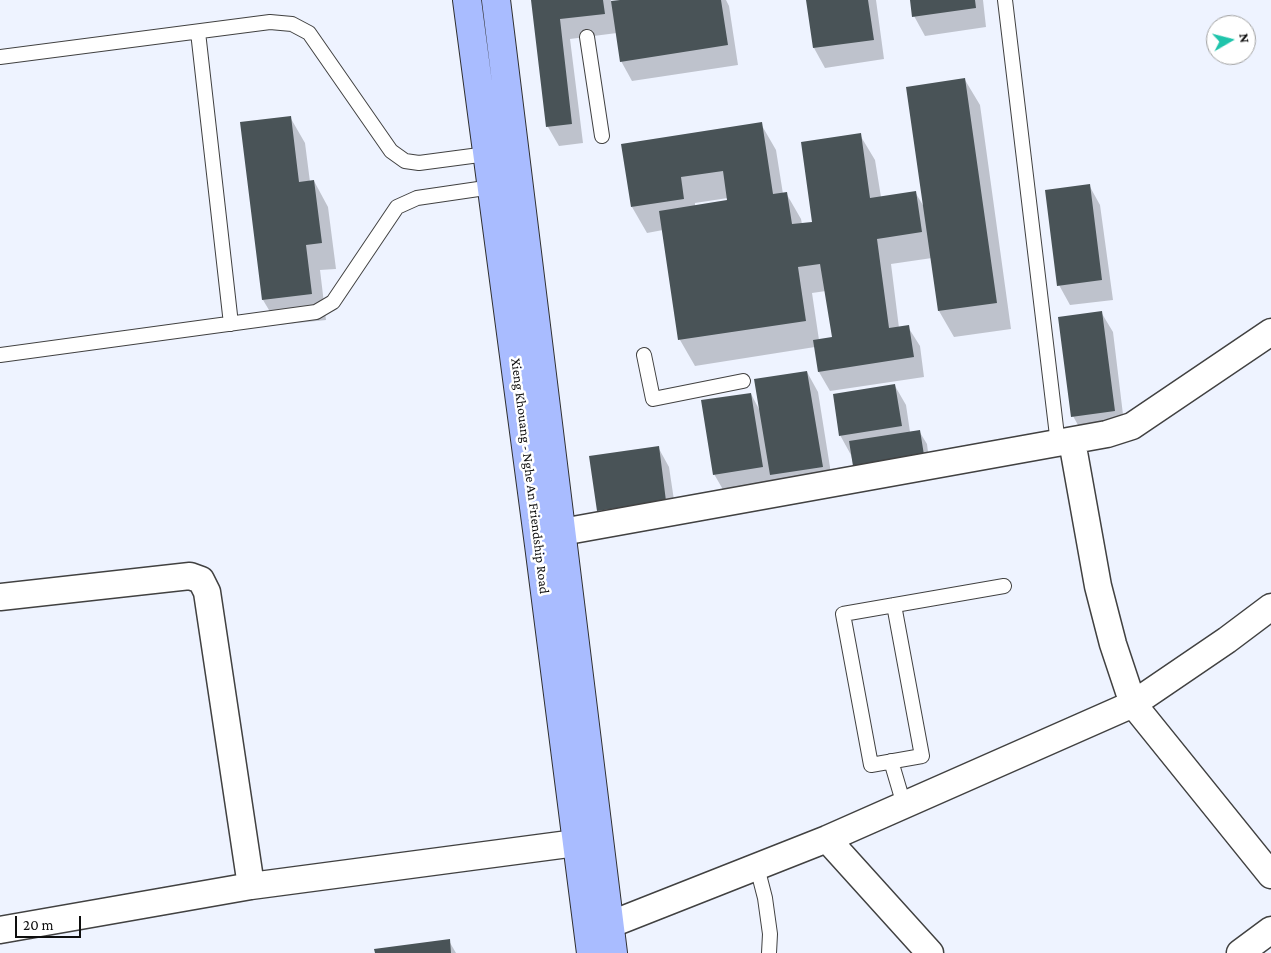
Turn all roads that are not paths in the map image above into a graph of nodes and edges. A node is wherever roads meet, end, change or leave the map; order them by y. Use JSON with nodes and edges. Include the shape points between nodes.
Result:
{"nodes":[{"id":1,"x":467,"y":0,"type":"edge"},
{"id":2,"x":496,"y":0,"type":"edge"},
{"id":3,"x":1005,"y":0,"type":"edge"},
{"id":4,"x":198,"y":32,"type":"junction"},
{"id":5,"x":587,"y":37,"type":"dead end"},
{"id":6,"x":0,"y":57,"type":"edge"},
{"id":7,"x":602,"y":136,"type":"dead end"},
{"id":8,"x":487,"y":154,"type":"junction"},
{"id":9,"x":492,"y":187,"type":"junction"},
{"id":10,"x":231,"y":324,"type":"junction"},
{"id":11,"x":1271,"y":332,"type":"edge"},
{"id":12,"x":0,"y":355,"type":"edge"},
{"id":13,"x":644,"y":355,"type":"dead end"},
{"id":14,"x":743,"y":381,"type":"dead end"},
{"id":15,"x":1065,"y":443,"type":"junction"},
{"id":16,"x":562,"y":532,"type":"junction"},
{"id":17,"x":1004,"y":586,"type":"dead end"},
{"id":18,"x":0,"y":597,"type":"edge"},
{"id":19,"x":894,"y":605,"type":"junction"},
{"id":20,"x":1271,"y":607,"type":"edge"},
{"id":21,"x":1132,"y":704,"type":"junction"},
{"id":22,"x":891,"y":761,"type":"junction"},
{"id":23,"x":904,"y":805,"type":"junction"},
{"id":24,"x":827,"y":839,"type":"junction"},
{"id":25,"x":576,"y":843,"type":"junction"},
{"id":26,"x":757,"y":867,"type":"junction"},
{"id":27,"x":1271,"y":875,"type":"edge"},
{"id":28,"x":251,"y":886,"type":"junction"},
{"id":29,"x":609,"y":925,"type":"junction"},
{"id":30,"x":0,"y":930,"type":"edge"},
{"id":31,"x":1271,"y":930,"type":"edge"},
{"id":32,"x":591,"y":953,"type":"edge"},
{"id":33,"x":613,"y":953,"type":"edge"},
{"id":34,"x":769,"y":953,"type":"edge"},
{"id":35,"x":930,"y":953,"type":"edge"},
{"id":36,"x":1240,"y":953,"type":"edge"}],
"edges":[{"from":1,"to":8,"type":"street","name":"Xieng Khouang - Nghe An Friendship Road"},
{"from":2,"to":16,"type":"street","name":"Xieng Khouang - Nghe An Friendship Road"},
{"from":3,"to":15,"type":"lane"},
{"from":4,"to":6,"type":"lane"},
{"from":4,"to":8,"type":"lane","via":[[270,22],[292,24],[309,33],[391,151],[405,161],[419,163]]},
{"from":4,"to":10,"type":"lane"},
{"from":5,"to":7,"type":"lane"},
{"from":8,"to":9,"type":"street","name":"Xieng Khouang - Nghe An Friendship Road"},
{"from":9,"to":10,"type":"lane","via":[[417,198],[397,207],[333,302],[316,312]]},
{"from":9,"to":25,"type":"street","name":"Xieng Khouang - Nghe An Friendship Road"},
{"from":10,"to":12,"type":"lane"},
{"from":11,"to":15,"type":"street","via":[[1132,426]]},
{"from":13,"to":14,"type":"lane","via":[[653,399]]},
{"from":15,"to":16,"type":"street"},
{"from":15,"to":21,"type":"street","via":[[1098,586]]},
{"from":16,"to":29,"type":"street","name":"Xieng Khouang - Nghe An Friendship Road"},
{"from":17,"to":19,"type":"lane"},
{"from":18,"to":28,"type":"street","via":[[190,576],[201,580],[207,592]]},
{"from":19,"to":22,"type":"lane","via":[[922,756]]},
{"from":19,"to":22,"type":"lane","via":[[843,614],[871,765]]},
{"from":20,"to":21,"type":"street"},
{"from":21,"to":23,"type":"street"},
{"from":21,"to":27,"type":"street"},
{"from":22,"to":23,"type":"lane"},
{"from":23,"to":24,"type":"street"},
{"from":24,"to":26,"type":"street"},
{"from":24,"to":35,"type":"street"},
{"from":25,"to":28,"type":"street"},
{"from":25,"to":32,"type":"street","name":"Xieng Khouang - Nghe An Friendship Road"},
{"from":26,"to":29,"type":"street"},
{"from":26,"to":34,"type":"lane","via":[[765,898]]},
{"from":28,"to":30,"type":"street"},
{"from":29,"to":33,"type":"street","name":"Xieng Khouang - Nghe An Friendship Road"},
{"from":31,"to":36,"type":"street"}]}
